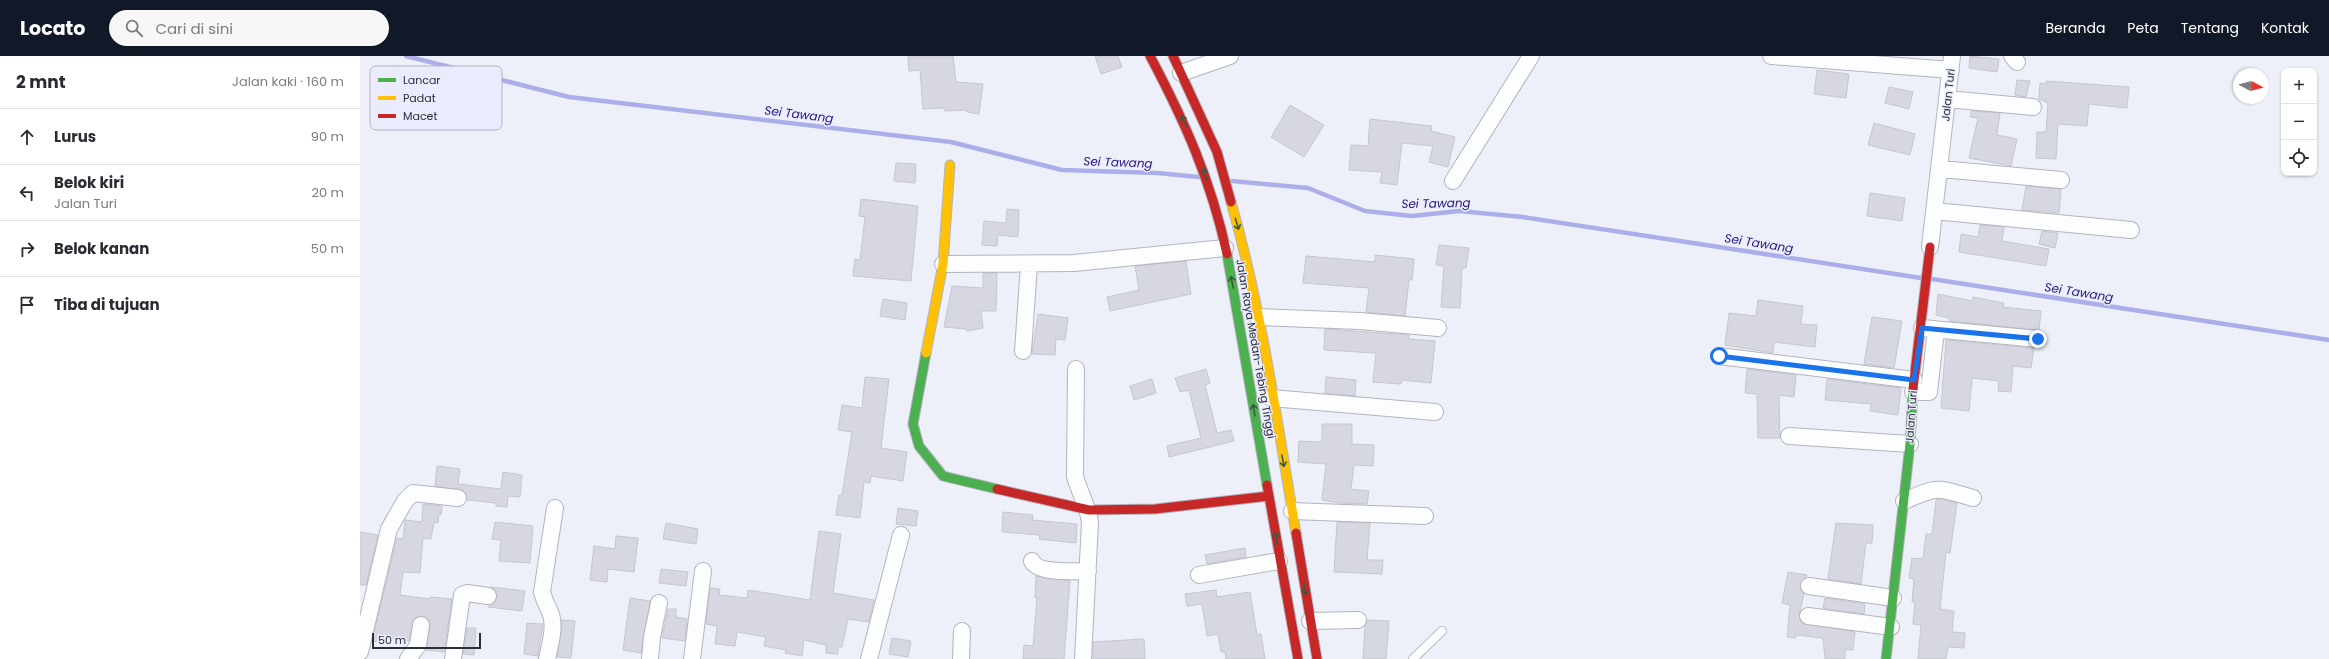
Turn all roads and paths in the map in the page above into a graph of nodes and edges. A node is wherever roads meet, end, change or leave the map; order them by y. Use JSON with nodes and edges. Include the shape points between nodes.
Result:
{"nodes":[{"id":1,"x":1150,"y":56,"type":"edge"},
{"id":2,"x":1173,"y":56,"type":"edge"},
{"id":3,"x":1230,"y":56,"type":"edge"},
{"id":4,"x":1531,"y":56,"type":"edge"},
{"id":5,"x":1771,"y":56,"type":"edge"},
{"id":6,"x":1952,"y":63,"type":"edge"},
{"id":7,"x":1181,"y":73,"type":"junction"},
{"id":8,"x":1947,"y":99,"type":"junction"},
{"id":9,"x":2033,"y":107,"type":"dead end"},
{"id":10,"x":950,"y":165,"type":"dead end"},
{"id":11,"x":1940,"y":169,"type":"junction"},
{"id":12,"x":2061,"y":180,"type":"dead end"},
{"id":13,"x":1454,"y":181,"type":"dead end"},
{"id":14,"x":1934,"y":211,"type":"junction"},
{"id":15,"x":2131,"y":230,"type":"dead end"},
{"id":16,"x":1225,"y":248,"type":"junction"},
{"id":17,"x":1930,"y":248,"type":"joint"},
{"id":18,"x":943,"y":264,"type":"junction"},
{"id":19,"x":1029,"y":265,"type":"junction"},
{"id":20,"x":1258,"y":316,"type":"junction"},
{"id":21,"x":1438,"y":328,"type":"dead end"},
{"id":22,"x":1929,"y":330,"type":"junction"},
{"id":23,"x":2038,"y":339,"type":"dead end"},
{"id":24,"x":1023,"y":351,"type":"dead end"},
{"id":25,"x":1719,"y":356,"type":"dead end"},
{"id":26,"x":1076,"y":369,"type":"dead end"},
{"id":27,"x":1914,"y":386,"type":"junction"},
{"id":28,"x":1271,"y":398,"type":"junction"},
{"id":29,"x":1435,"y":412,"type":"dead end"},
{"id":30,"x":1789,"y":436,"type":"dead end"},
{"id":31,"x":1910,"y":444,"type":"junction"},
{"id":32,"x":1269,"y":496,"type":"junction"},
{"id":33,"x":458,"y":498,"type":"dead end"},
{"id":34,"x":1973,"y":498,"type":"dead end"},
{"id":35,"x":1904,"y":501,"type":"junction"},
{"id":36,"x":554,"y":508,"type":"dead end"},
{"id":37,"x":1089,"y":510,"type":"junction"},
{"id":38,"x":1282,"y":513,"type":"junction"},
{"id":39,"x":1425,"y":516,"type":"dead end"},
{"id":40,"x":901,"y":535,"type":"dead end"},
{"id":41,"x":1032,"y":561,"type":"dead end"},
{"id":42,"x":1279,"y":561,"type":"junction"},
{"id":43,"x":703,"y":571,"type":"dead end"},
{"id":44,"x":1088,"y":571,"type":"junction"},
{"id":45,"x":1199,"y":575,"type":"dead end"},
{"id":46,"x":1809,"y":586,"type":"dead end"},
{"id":47,"x":366,"y":593,"type":"edge"},
{"id":48,"x":488,"y":596,"type":"dead end"},
{"id":49,"x":1893,"y":598,"type":"junction"},
{"id":50,"x":659,"y":603,"type":"dead end"},
{"id":51,"x":1808,"y":616,"type":"dead end"},
{"id":52,"x":1358,"y":620,"type":"dead end"},
{"id":53,"x":1310,"y":621,"type":"junction"},
{"id":54,"x":421,"y":625,"type":"dead end"},
{"id":55,"x":1891,"y":627,"type":"junction"},
{"id":56,"x":962,"y":631,"type":"dead end"},
{"id":57,"x":1442,"y":631,"type":"dead end"},
{"id":58,"x":360,"y":652,"type":"edge"},
{"id":59,"x":408,"y":659,"type":"edge"},
{"id":60,"x":453,"y":659,"type":"edge"},
{"id":61,"x":547,"y":659,"type":"edge"},
{"id":62,"x":650,"y":659,"type":"edge"},
{"id":63,"x":692,"y":659,"type":"edge"},
{"id":64,"x":869,"y":659,"type":"edge"},
{"id":65,"x":961,"y":659,"type":"edge"},
{"id":66,"x":1083,"y":659,"type":"edge"},
{"id":67,"x":1298,"y":659,"type":"edge"},
{"id":68,"x":1317,"y":659,"type":"edge"},
{"id":69,"x":1413,"y":659,"type":"edge"},
{"id":70,"x":1886,"y":659,"type":"edge"}],
"edges":[{"from":16,"to":1,"type":"main road","name":"Jalan Raya Medan-Tebing Tinggi","one_way":true,"via":[[1199,157],[1183,119]]},
{"from":2,"to":7,"type":"main road","name":"Jalan Raya Medan-Tebing Tinggi"},
{"from":3,"to":7,"type":"street"},
{"from":4,"to":13,"type":"street"},
{"from":5,"to":6,"type":"street"},
{"from":6,"to":8,"type":"street","name":"Jalan Turi"},
{"from":7,"to":20,"type":"main road","name":"Jalan Raya Medan-Tebing Tinggi","one_way":true,"via":[[1217,152],[1242,240]]},
{"from":8,"to":9,"type":"street"},
{"from":8,"to":11,"type":"street","name":"Jalan Turi"},
{"from":10,"to":18,"type":"main road"},
{"from":11,"to":12,"type":"street"},
{"from":11,"to":14,"type":"street","name":"Jalan Turi"},
{"from":14,"to":15,"type":"street"},
{"from":14,"to":17,"type":"street","name":"Jalan Turi"},
{"from":16,"to":19,"type":"street"},
{"from":32,"to":16,"type":"main road","name":"Jalan Raya Medan-Tebing Tinggi","one_way":true},
{"from":17,"to":22,"type":"main road","name":"Jalan Turi","via":[[1927,285]]},
{"from":18,"to":19,"type":"street"},
{"from":18,"to":37,"type":"main road","via":[[913,424],[919,446],[943,476]]},
{"from":19,"to":24,"type":"street"},
{"from":20,"to":21,"type":"street"},
{"from":20,"to":28,"type":"main road","name":"Jalan Raya Medan-Tebing Tinggi"},
{"from":22,"to":23,"type":"street"},
{"from":22,"to":27,"type":"street","via":[[1929,392]]},
{"from":25,"to":27,"type":"street"},
{"from":26,"to":37,"type":"street","via":[[1075,476],[1079,492]]},
{"from":27,"to":31,"type":"main road","name":"Jalan Turi"},
{"from":28,"to":29,"type":"street"},
{"from":28,"to":38,"type":"main road","name":"Jalan Raya Medan-Tebing Tinggi","one_way":true},
{"from":30,"to":31,"type":"street"},
{"from":31,"to":35,"type":"main road","name":"Jalan Turi"},
{"from":32,"to":37,"type":"main road","via":[[1155,509]]},
{"from":32,"to":38,"type":"main road","name":"Jalan Raya Medan-Tebing Tinggi"},
{"from":33,"to":47,"type":"street","via":[[413,493],[409,495],[388,529]]},
{"from":34,"to":35,"type":"street","via":[[1940,488]]},
{"from":35,"to":49,"type":"main road","name":"Jalan Turi"},
{"from":36,"to":61,"type":"street","via":[[542,592],[544,603],[551,613],[552,628]]},
{"from":37,"to":44,"type":"street"},
{"from":38,"to":39,"type":"street"},
{"from":42,"to":38,"type":"main road","name":"Jalan Raya Medan-Tebing Tinggi","one_way":true},
{"from":38,"to":53,"type":"main road","name":"Jalan Raya Medan-Tebing Tinggi","one_way":true},
{"from":40,"to":64,"type":"street"},
{"from":41,"to":44,"type":"street","via":[[1041,570]]},
{"from":42,"to":45,"type":"street"},
{"from":42,"to":67,"type":"main road","name":"Jalan Raya Medan-Tebing Tinggi"},
{"from":43,"to":63,"type":"street"},
{"from":44,"to":66,"type":"street"},
{"from":46,"to":49,"type":"street"},
{"from":47,"to":58,"type":"street"},
{"from":48,"to":60,"type":"street","via":[[467,593],[462,595]]},
{"from":49,"to":55,"type":"main road","name":"Jalan Turi"},
{"from":50,"to":62,"type":"street"},
{"from":51,"to":55,"type":"street"},
{"from":52,"to":53,"type":"street"},
{"from":53,"to":68,"type":"main road","name":"Jalan Raya Medan-Tebing Tinggi"},
{"from":54,"to":59,"type":"street","via":[[418,645]]},
{"from":55,"to":70,"type":"main road","name":"Jalan Turi"},
{"from":56,"to":65,"type":"street"},
{"from":57,"to":69,"type":"lane"}]}
